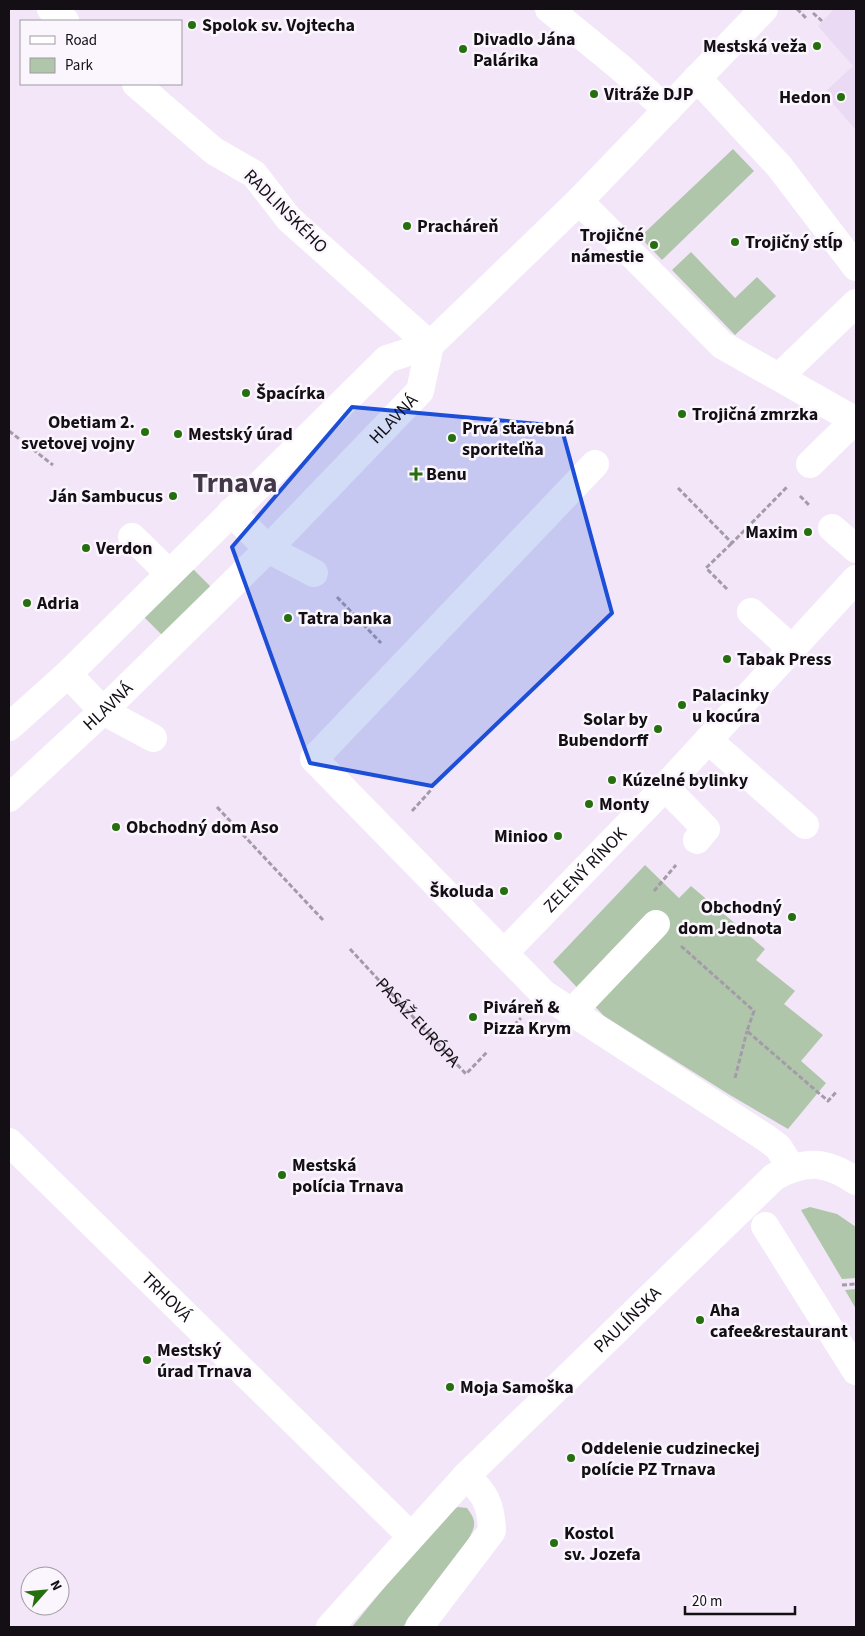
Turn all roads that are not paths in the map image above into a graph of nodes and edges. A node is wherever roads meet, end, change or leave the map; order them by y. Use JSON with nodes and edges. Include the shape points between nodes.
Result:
{"nodes":[{"id":1,"x":51,"y":9,"type":"edge"},
{"id":2,"x":549,"y":9,"type":"edge"},
{"id":3,"x":764,"y":9,"type":"edge"},
{"id":4,"x":64,"y":20,"type":"edge"},
{"id":5,"x":697,"y":78,"type":"junction"},
{"id":6,"x":137,"y":85,"type":"edge"},
{"id":7,"x":666,"y":110,"type":"junction"},
{"id":8,"x":579,"y":201,"type":"junction"},
{"id":9,"x":856,"y":267,"type":"edge"},
{"id":10,"x":856,"y":303,"type":"edge"},
{"id":11,"x":430,"y":345,"type":"junction"},
{"id":12,"x":780,"y":376,"type":"junction"},
{"id":13,"x":856,"y":420,"type":"edge"},
{"id":14,"x":595,"y":464,"type":"dead end"},
{"id":15,"x":810,"y":464,"type":"dead end"},
{"id":16,"x":230,"y":512,"type":"junction"},
{"id":17,"x":832,"y":528,"type":"dead end"},
{"id":18,"x":132,"y":537,"type":"dead end"},
{"id":19,"x":268,"y":549,"type":"junction"},
{"id":20,"x":856,"y":549,"type":"edge"},
{"id":21,"x":169,"y":573,"type":"junction"},
{"id":22,"x":314,"y":573,"type":"road end"},
{"id":23,"x":856,"y":579,"type":"edge"},
{"id":24,"x":751,"y":612,"type":"dead end"},
{"id":25,"x":792,"y":649,"type":"junction"},
{"id":26,"x":68,"y":674,"type":"junction"},
{"id":27,"x":103,"y":711,"type":"junction"},
{"id":28,"x":9,"y":727,"type":"edge"},
{"id":29,"x":153,"y":738,"type":"dead end"},
{"id":30,"x":708,"y":740,"type":"junction"},
{"id":31,"x":664,"y":787,"type":"junction"},
{"id":32,"x":9,"y":798,"type":"edge"},
{"id":33,"x":805,"y":825,"type":"dead end"},
{"id":34,"x":697,"y":840,"type":"road end"},
{"id":35,"x":656,"y":924,"type":"road end"},
{"id":36,"x":504,"y":953,"type":"junction"},
{"id":37,"x":572,"y":1011,"type":"junction"},
{"id":38,"x":9,"y":1142,"type":"edge"},
{"id":39,"x":791,"y":1167,"type":"junction"},
{"id":40,"x":856,"y":1181,"type":"edge"},
{"id":41,"x":765,"y":1226,"type":"dead end"},
{"id":42,"x":856,"y":1371,"type":"edge"},
{"id":43,"x":466,"y":1476,"type":"junction"},
{"id":44,"x":411,"y":1536,"type":"junction"},
{"id":45,"x":330,"y":1627,"type":"edge"},
{"id":46,"x":419,"y":1627,"type":"edge"}],
"edges":[{"from":1,"to":4,"type":"street"},
{"from":2,"to":7,"type":"street"},
{"from":3,"to":5,"type":"street"},
{"from":5,"to":7,"type":"street"},
{"from":5,"to":9,"type":"street","via":[[779,166]]},
{"from":6,"to":11,"type":"street","name":"RADLINSKÉHO","via":[[214,151],[254,174],[289,219]]},
{"from":7,"to":8,"type":"street"},
{"from":8,"to":11,"type":"street"},
{"from":8,"to":12,"type":"street","via":[[722,345]]},
{"from":10,"to":12,"type":"street"},
{"from":11,"to":16,"type":"street","via":[[387,358]]},
{"from":11,"to":19,"type":"street","name":"HLAVNÁ","via":[[420,390]]},
{"from":12,"to":13,"type":"street"},
{"from":13,"to":15,"type":"street"},
{"from":14,"to":36,"type":"street","via":[[314,759]]},
{"from":16,"to":19,"type":"street"},
{"from":16,"to":21,"type":"street"},
{"from":17,"to":20,"type":"street"},
{"from":18,"to":21,"type":"street"},
{"from":19,"to":22,"type":"street"},
{"from":19,"to":27,"type":"street","name":"HLAVNÁ"},
{"from":21,"to":26,"type":"street"},
{"from":23,"to":25,"type":"street","name":"ZELENÝ RÍNOK"},
{"from":24,"to":25,"type":"street"},
{"from":25,"to":30,"type":"street","name":"ZELENÝ RÍNOK"},
{"from":26,"to":27,"type":"street"},
{"from":26,"to":28,"type":"street"},
{"from":27,"to":29,"type":"street"},
{"from":27,"to":32,"type":"street","name":"HLAVNÁ"},
{"from":30,"to":31,"type":"street","name":"ZELENÝ RÍNOK"},
{"from":30,"to":33,"type":"street"},
{"from":31,"to":34,"type":"street","via":[[706,829]]},
{"from":31,"to":36,"type":"street","name":"ZELENÝ RÍNOK"},
{"from":35,"to":37,"type":"street"},
{"from":36,"to":37,"type":"street","via":[[544,994]]},
{"from":37,"to":39,"type":"street","via":[[766,1138],[778,1147]]},
{"from":38,"to":44,"type":"street","name":"TRHOVÁ"},
{"from":39,"to":40,"type":"street","via":[[814,1164],[837,1168]]},
{"from":39,"to":43,"type":"street","name":"PAULÍNSKA","via":[[774,1177]]},
{"from":41,"to":42,"type":"street"},
{"from":43,"to":44,"type":"street","name":"PAULÍNSKA"},
{"from":43,"to":46,"type":"street","via":[[482,1491],[492,1513],[492,1531]]},
{"from":44,"to":45,"type":"street","name":"PAULÍNSKA"}]}
